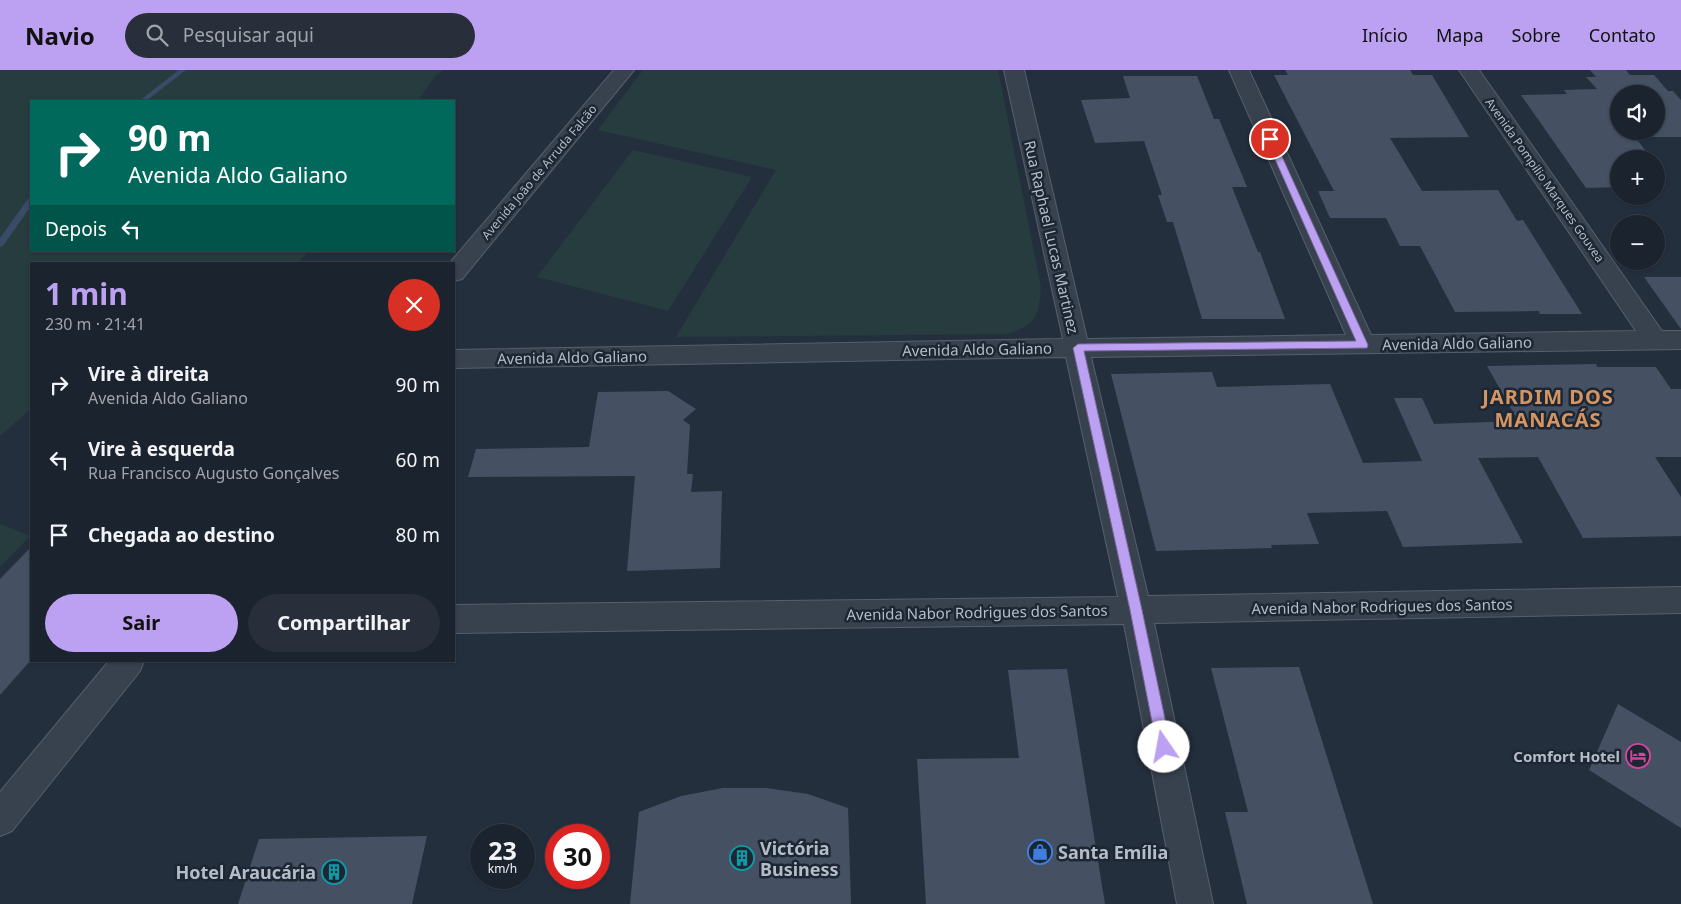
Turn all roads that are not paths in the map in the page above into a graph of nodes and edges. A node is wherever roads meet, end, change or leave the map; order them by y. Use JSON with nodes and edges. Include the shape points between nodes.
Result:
{"nodes":[{"id":1,"x":624,"y":70,"type":"edge"},
{"id":2,"x":1014,"y":70,"type":"edge"},
{"id":3,"x":1239,"y":70,"type":"edge"},
{"id":4,"x":1469,"y":70,"type":"edge"},
{"id":5,"x":455,"y":272,"type":"edge"},
{"id":6,"x":1655,"y":340,"type":"junction"},
{"id":7,"x":1681,"y":340,"type":"edge"},
{"id":8,"x":1363,"y":345,"type":"junction"},
{"id":9,"x":1078,"y":348,"type":"junction"},
{"id":10,"x":455,"y":359,"type":"edge"},
{"id":11,"x":1681,"y":600,"type":"edge"},
{"id":12,"x":1136,"y":610,"type":"junction"},
{"id":13,"x":455,"y":619,"type":"edge"},
{"id":14,"x":128,"y":662,"type":"edge"},
{"id":15,"x":0,"y":819,"type":"edge"},
{"id":16,"x":1195,"y":904,"type":"edge"}],
"edges":[{"from":1,"to":5,"type":"street","name":"Avenida João de Arruda Falcão"},
{"from":2,"to":9,"type":"street","name":"Rua Raphael Lucas Martinez"},
{"from":3,"to":8,"type":"street"},
{"from":4,"to":6,"type":"street","name":"Avenida Pompilio Marques Gouvea"},
{"from":6,"to":7,"type":"street","name":"Avenida Aldo Galiano"},
{"from":6,"to":8,"type":"street","name":"Avenida Aldo Galiano"},
{"from":8,"to":9,"type":"street","name":"Avenida Aldo Galiano"},
{"from":9,"to":10,"type":"street","name":"Avenida Aldo Galiano"},
{"from":9,"to":12,"type":"street","name":"Rua Raphael Lucas Martinez"},
{"from":11,"to":12,"type":"street","name":"Avenida Nabor Rodrigues dos Santos"},
{"from":12,"to":13,"type":"street","name":"Avenida Nabor Rodrigues dos Santos"},
{"from":12,"to":16,"type":"street","name":"Rua Raphael Lucas Martinez"},
{"from":14,"to":15,"type":"street"}]}
